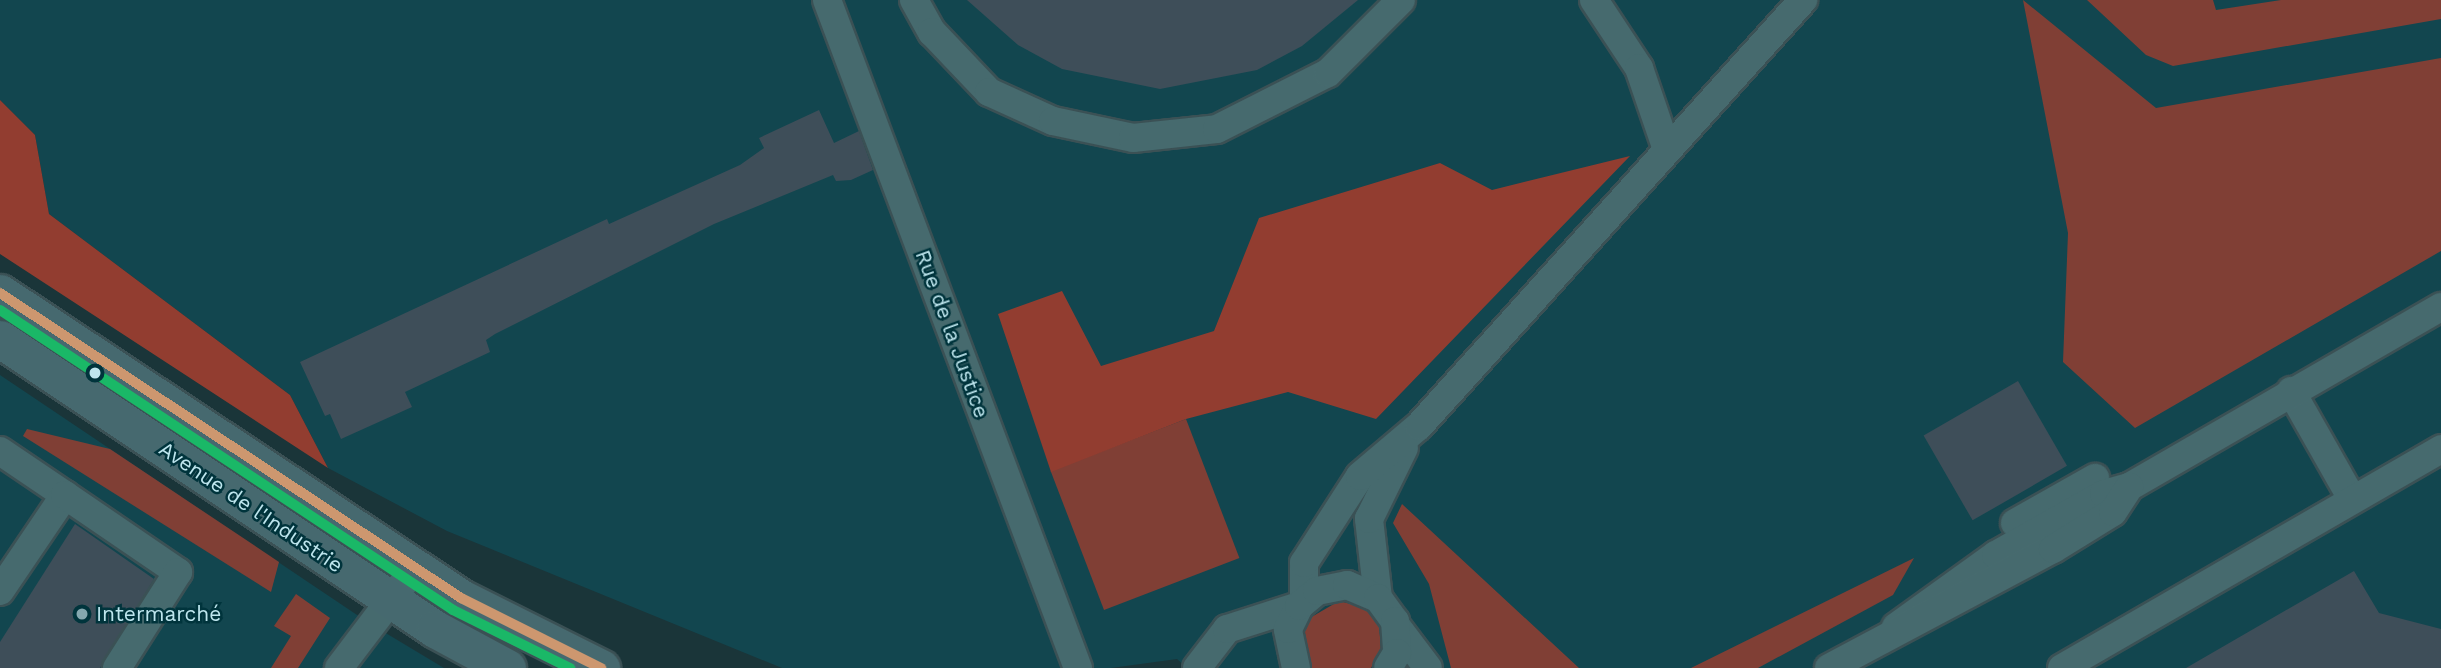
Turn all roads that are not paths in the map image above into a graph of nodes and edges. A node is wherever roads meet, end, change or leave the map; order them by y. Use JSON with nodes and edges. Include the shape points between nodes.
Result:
{"nodes":[{"id":1,"x":827,"y":0,"type":"edge"},
{"id":2,"x":914,"y":0,"type":"edge"},
{"id":3,"x":1401,"y":0,"type":"edge"},
{"id":4,"x":1594,"y":0,"type":"edge"},
{"id":5,"x":1804,"y":0,"type":"edge"},
{"id":6,"x":1667,"y":150,"type":"junction"},
{"id":7,"x":0,"y":293,"type":"edge"},
{"id":8,"x":2441,"y":307,"type":"edge"},
{"id":9,"x":2441,"y":330,"type":"edge"},
{"id":10,"x":2409,"y":331,"type":"junction"},
{"id":11,"x":0,"y":339,"type":"edge"},
{"id":12,"x":2291,"y":391,"type":"junction"},
{"id":13,"x":1419,"y":426,"type":"junction"},
{"id":14,"x":2441,"y":449,"type":"edge"},
{"id":15,"x":0,"y":451,"type":"edge"},
{"id":16,"x":2129,"y":487,"type":"junction"},
{"id":17,"x":65,"y":495,"type":"junction"},
{"id":18,"x":2351,"y":496,"type":"junction"},
{"id":19,"x":415,"y":568,"type":"junction"},
{"id":20,"x":0,"y":591,"type":"edge"},
{"id":21,"x":1378,"y":598,"type":"junction"},
{"id":22,"x":390,"y":600,"type":"junction"},
{"id":23,"x":1301,"y":603,"type":"junction"},
{"id":24,"x":1397,"y":627,"type":"junction"},
{"id":25,"x":1896,"y":627,"type":"junction"},
{"id":26,"x":117,"y":668,"type":"edge"},
{"id":27,"x":339,"y":668,"type":"edge"},
{"id":28,"x":506,"y":668,"type":"edge"},
{"id":29,"x":601,"y":668,"type":"edge"},
{"id":30,"x":1078,"y":668,"type":"edge"},
{"id":31,"x":1197,"y":668,"type":"edge"},
{"id":32,"x":1296,"y":668,"type":"edge"},
{"id":33,"x":1388,"y":668,"type":"edge"},
{"id":34,"x":1428,"y":668,"type":"edge"},
{"id":35,"x":1829,"y":668,"type":"edge"},
{"id":36,"x":2062,"y":668,"type":"edge"}],
"edges":[{"from":1,"to":30,"type":"street","name":"Rue de la Justice"},
{"from":2,"to":3,"type":"street","via":[[932,32],[989,92],[1053,121],[1133,138],[1217,129],[1328,73]]},
{"from":4,"to":6,"type":"street","via":[[1639,68]]},
{"from":5,"to":6,"type":"street"},
{"from":6,"to":13,"type":"street"},
{"from":7,"to":19,"type":"main road","name":"Avenue de l'Industrie"},
{"from":8,"to":10,"type":"street"},
{"from":9,"to":10,"type":"street"},
{"from":10,"to":12,"type":"street"},
{"from":11,"to":22,"type":"main road","name":"Avenue de l'Industrie"},
{"from":12,"to":16,"type":"street"},
{"from":12,"to":18,"type":"street"},
{"from":13,"to":21,"type":"street","via":[[1387,475],[1369,519]]},
{"from":13,"to":23,"type":"street","via":[[1333,510],[1304,563]]},
{"from":14,"to":18,"type":"street"},
{"from":15,"to":17,"type":"street"},
{"from":16,"to":25,"type":"street","via":[[2113,512],[2053,549]]},
{"from":16,"to":25,"type":"street","via":[[2095,478],[2021,519],[1940,570]]},
{"from":17,"to":20,"type":"street"},
{"from":17,"to":26,"type":"street","via":[[178,572]]},
{"from":18,"to":36,"type":"street"},
{"from":19,"to":22,"type":"street"},
{"from":19,"to":29,"type":"main road","name":"Avenue de l'Industrie"},
{"from":21,"to":23,"type":"street","via":[[1347,585]]},
{"from":21,"to":24,"type":"street"},
{"from":22,"to":27,"type":"street"},
{"from":22,"to":28,"type":"main road","name":"Avenue de l'Industrie"},
{"from":23,"to":31,"type":"street","via":[[1227,629]]},
{"from":23,"to":32,"type":"street","via":[[1288,629]]},
{"from":24,"to":33,"type":"street","via":[[1397,653]]},
{"from":24,"to":34,"type":"street"},
{"from":25,"to":35,"type":"street"}]}
